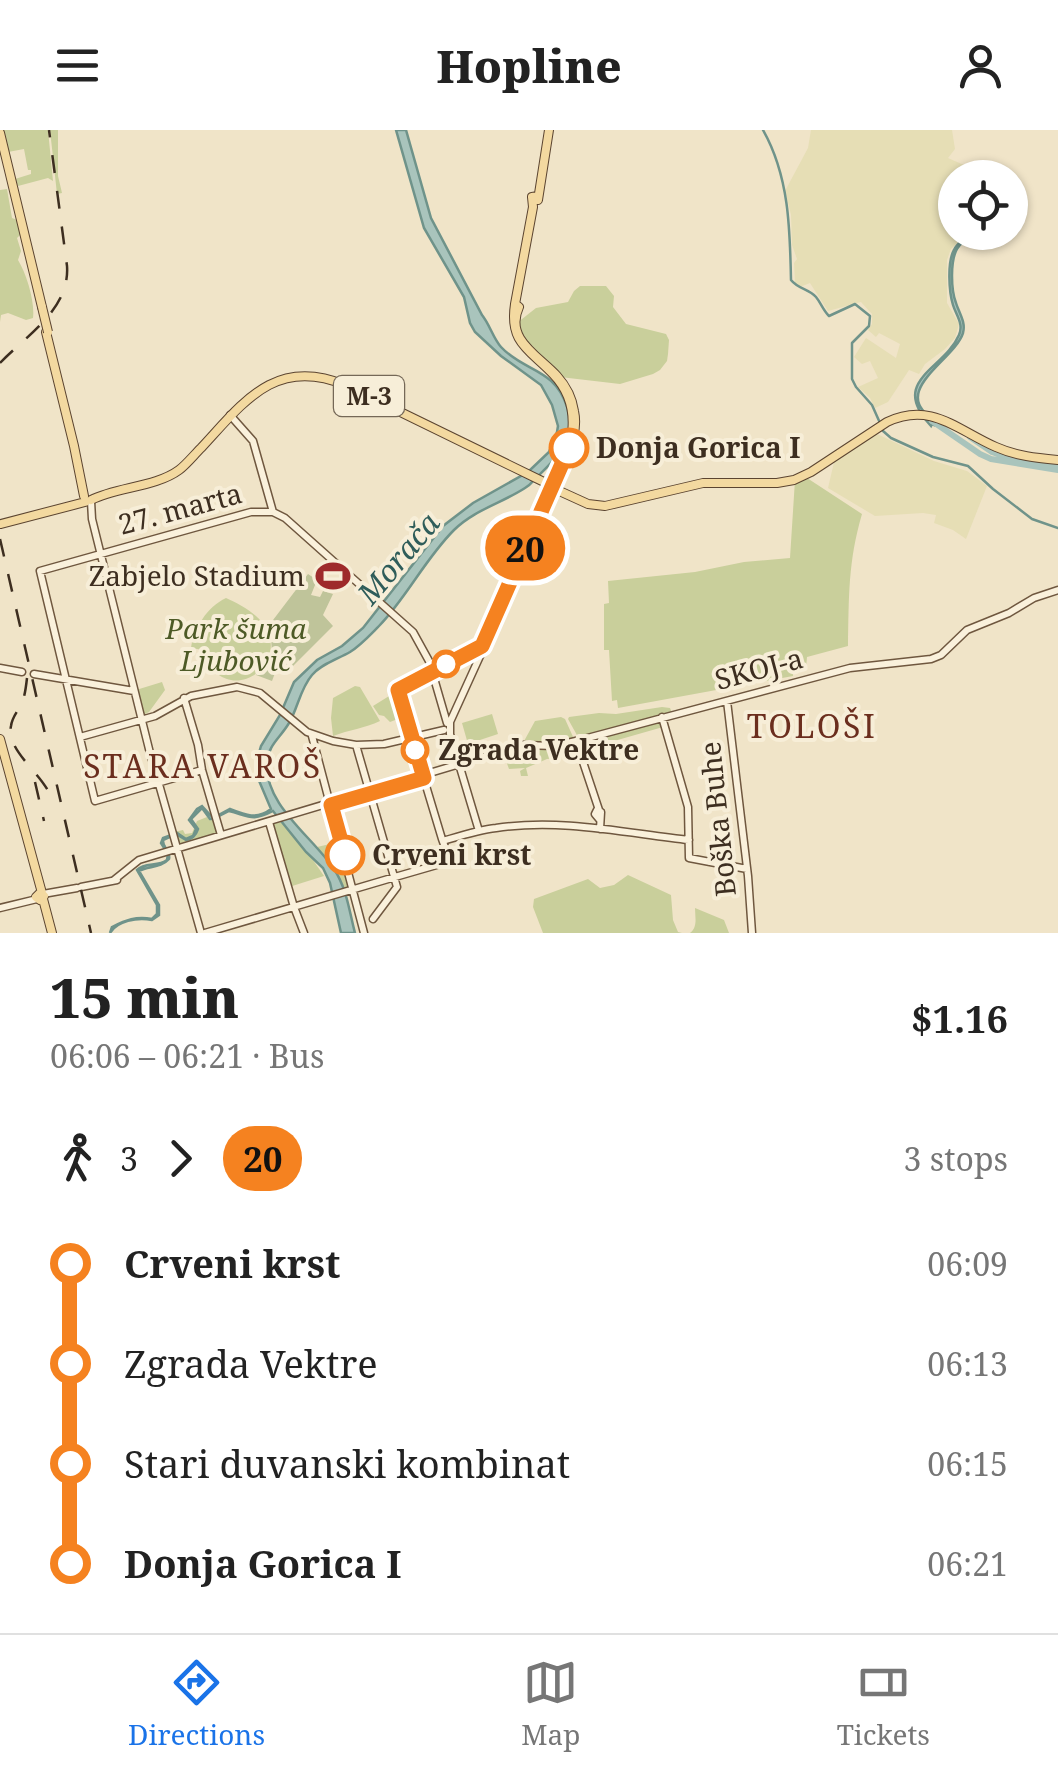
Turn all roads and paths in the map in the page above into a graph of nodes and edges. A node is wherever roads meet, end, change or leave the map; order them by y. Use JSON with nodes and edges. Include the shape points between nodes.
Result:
{"nodes":[{"id":1,"x":548,"y":130,"type":"edge"},
{"id":2,"x":0,"y":133,"type":"edge"},
{"id":3,"x":0,"y":141,"type":"edge"},
{"id":4,"x":41,"y":307,"type":"junction"},
{"id":5,"x":48,"y":332,"type":"junction"},
{"id":6,"x":230,"y":415,"type":"junction"},
{"id":7,"x":1058,"y":459,"type":"edge"},
{"id":8,"x":552,"y":486,"type":"junction"},
{"id":9,"x":87,"y":500,"type":"junction"},
{"id":10,"x":272,"y":510,"type":"junction"},
{"id":11,"x":1,"y":523,"type":"edge"},
{"id":12,"x":100,"y":551,"type":"junction"},
{"id":13,"x":1058,"y":590,"type":"edge"},
{"id":14,"x":0,"y":668,"type":"edge"},
{"id":15,"x":22,"y":672,"type":"dead end"},
{"id":16,"x":34,"y":674,"type":"dead end"},
{"id":17,"x":65,"y":680,"type":"junction"},
{"id":18,"x":134,"y":691,"type":"junction"},
{"id":19,"x":184,"y":698,"type":"junction"},
{"id":20,"x":728,"y":701,"type":"junction"},
{"id":21,"x":662,"y":718,"type":"junction"},
{"id":22,"x":142,"y":722,"type":"junction"},
{"id":23,"x":446,"y":726,"type":"junction"},
{"id":24,"x":313,"y":734,"type":"junction"},
{"id":25,"x":79,"y":736,"type":"junction"},
{"id":26,"x":412,"y":737,"type":"junction"},
{"id":27,"x":0,"y":742,"type":"edge"},
{"id":28,"x":576,"y":742,"type":"junction"},
{"id":29,"x":356,"y":744,"type":"junction"},
{"id":30,"x":459,"y":766,"type":"junction"},
{"id":31,"x":202,"y":770,"type":"junction"},
{"id":32,"x":423,"y":777,"type":"junction"},
{"id":33,"x":158,"y":784,"type":"junction"},
{"id":34,"x":370,"y":792,"type":"junction"},
{"id":35,"x":329,"y":801,"type":"junction"},
{"id":36,"x":599,"y":817,"type":"junction"},
{"id":37,"x":269,"y":823,"type":"junction"},
{"id":38,"x":478,"y":832,"type":"junction"},
{"id":39,"x":221,"y":836,"type":"junction"},
{"id":40,"x":689,"y":840,"type":"junction"},
{"id":41,"x":444,"y":841,"type":"junction"},
{"id":42,"x":174,"y":850,"type":"junction"},
{"id":43,"x":747,"y":870,"type":"junction"},
{"id":44,"x":396,"y":880,"type":"junction"},
{"id":45,"x":352,"y":890,"type":"junction"},
{"id":46,"x":41,"y":896,"type":"junction"},
{"id":47,"x":293,"y":906,"type":"junction"},
{"id":48,"x":0,"y":907,"type":"edge"},
{"id":49,"x":367,"y":922,"type":"junction"},
{"id":50,"x":752,"y":932,"type":"edge"},
{"id":51,"x":51,"y":933,"type":"edge"},
{"id":52,"x":201,"y":933,"type":"edge"},
{"id":53,"x":303,"y":933,"type":"edge"},
{"id":54,"x":365,"y":933,"type":"edge"}],
"edges":[{"from":1,"to":8,"type":"main road","via":[[514,326],[521,344],[569,398],[574,426]]},
{"from":2,"to":4,"type":"main road"},
{"from":3,"to":4,"type":"main road"},
{"from":4,"to":5,"type":"main road","bridge":true},
{"from":5,"to":9,"type":"main road"},
{"from":5,"to":9,"type":"main road"},
{"from":6,"to":8,"type":"main road","number":"M-3","via":[[271,383],[320,377]]},
{"from":6,"to":9,"type":"main road","number":"M-3","via":[[182,469]]},
{"from":6,"to":10,"type":"main road","via":[[252,441]]},
{"from":7,"to":8,"type":"main road","number":"M-3","via":[[1004,450],[948,421],[918,414],[881,424],[793,481],[710,482],[606,506]]},
{"from":8,"to":23,"type":"main road"},
{"from":9,"to":11,"type":"main road"},
{"from":9,"to":12,"type":"main road"},
{"from":10,"to":12,"type":"main road","name":"27. marta"},
{"from":10,"to":23,"type":"main road","via":[[404,623],[422,650]]},
{"from":12,"to":17,"type":"main road","name":"27. marta","via":[[39,570]]},
{"from":12,"to":18,"type":"main road"},
{"from":13,"to":20,"type":"main road","name":"SKOJ-a","via":[[968,630],[931,660],[850,668]]},
{"from":14,"to":15,"type":"main road"},
{"from":16,"to":17,"type":"main road"},
{"from":17,"to":18,"type":"main road"},
{"from":17,"to":25,"type":"main road"},
{"from":18,"to":22,"type":"main road"},
{"from":19,"to":22,"type":"main road"},
{"from":19,"to":24,"type":"main road","via":[[235,685],[252,688]]},
{"from":19,"to":31,"type":"main road"},
{"from":20,"to":21,"type":"main road","name":"SKOJ-a"},
{"from":20,"to":43,"type":"main road","name":"Boška Buhe"},
{"from":21,"to":28,"type":"main road","name":"SKOJ-a"},
{"from":21,"to":40,"type":"main road","via":[[688,807]]},
{"from":22,"to":25,"type":"main road"},
{"from":22,"to":33,"type":"main road"},
{"from":23,"to":26,"type":"main road"},
{"from":23,"to":30,"type":"main road"},
{"from":24,"to":29,"type":"main road"},
{"from":24,"to":35,"type":"main road"},
{"from":25,"to":33,"type":"main road","via":[[96,801]]},
{"from":26,"to":29,"type":"main road"},
{"from":26,"to":32,"type":"main road"},
{"from":27,"to":46,"type":"main road"},
{"from":28,"to":30,"type":"main road","name":"SKOJ-a","via":[[523,745]]},
{"from":28,"to":36,"type":"main road"},
{"from":29,"to":34,"type":"main road"},
{"from":30,"to":32,"type":"main road","name":"SKOJ-a"},
{"from":30,"to":38,"type":"main road"},
{"from":31,"to":33,"type":"main road"},
{"from":31,"to":39,"type":"main road"},
{"from":32,"to":34,"type":"main road","name":"SKOJ-a"},
{"from":32,"to":41,"type":"main road"},
{"from":33,"to":42,"type":"main road"},
{"from":34,"to":35,"type":"main road","name":"SKOJ-a"},
{"from":34,"to":44,"type":"main road"},
{"from":35,"to":37,"type":"main road","name":"SKOJ-a"},
{"from":35,"to":45,"type":"main road"},
{"from":36,"to":38,"type":"main road"},
{"from":36,"to":40,"type":"main road"},
{"from":37,"to":39,"type":"main road","name":"SKOJ-a"},
{"from":37,"to":47,"type":"main road"},
{"from":38,"to":41,"type":"main road"},
{"from":39,"to":42,"type":"main road","name":"SKOJ-a"},
{"from":40,"to":43,"type":"main road","via":[[689,858]]},
{"from":41,"to":44,"type":"main road","via":[[446,861]]},
{"from":42,"to":46,"type":"main road","name":"SKOJ-a","via":[[114,880]]},
{"from":42,"to":52,"type":"main road"},
{"from":43,"to":50,"type":"main road","name":"Boška Buhe"},
{"from":44,"to":45,"type":"main road"},
{"from":44,"to":49,"type":"main road","via":[[397,889]]},
{"from":45,"to":47,"type":"main road"},
{"from":45,"to":49,"type":"main road"},
{"from":46,"to":48,"type":"main road","name":"SKOJ-a"},
{"from":46,"to":51,"type":"main road"},
{"from":47,"to":52,"type":"main road"},
{"from":47,"to":53,"type":"main road"},
{"from":49,"to":54,"type":"main road"}]}
